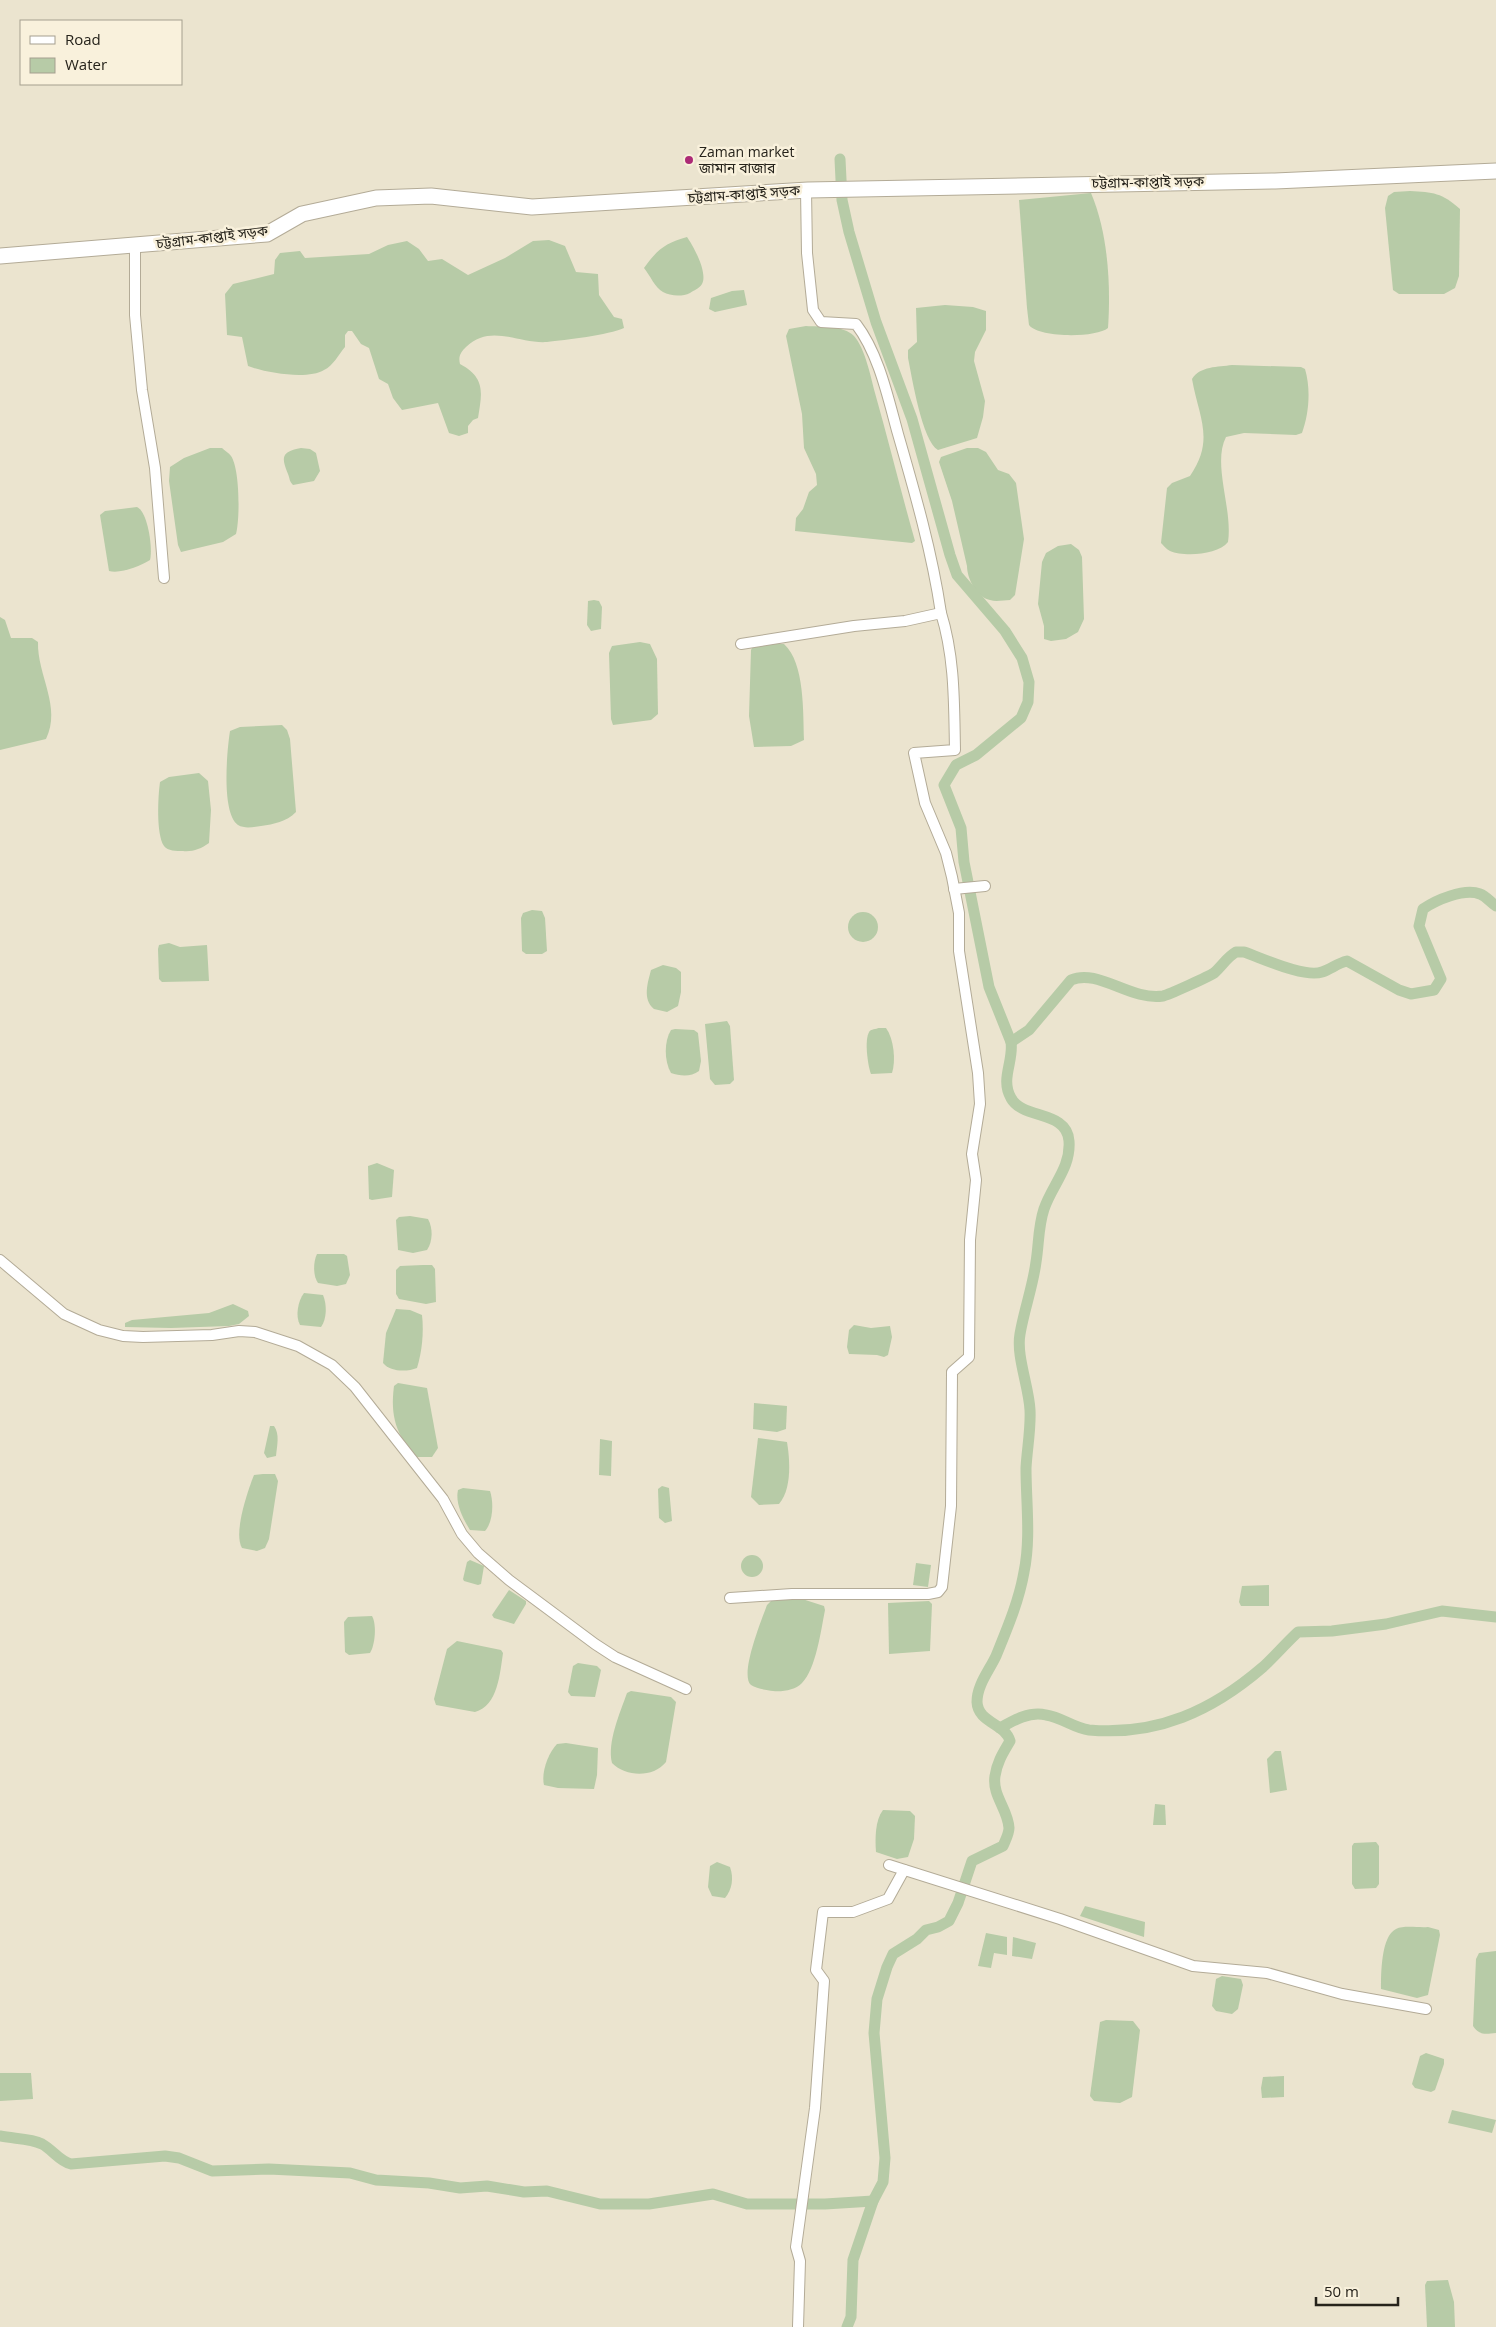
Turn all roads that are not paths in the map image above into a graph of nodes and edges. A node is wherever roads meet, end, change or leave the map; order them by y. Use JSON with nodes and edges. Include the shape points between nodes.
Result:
{"nodes":[{"id":1,"x":1496,"y":171,"type":"edge"},
{"id":2,"x":807,"y":190,"type":"junction"},
{"id":3,"x":135,"y":245,"type":"junction"},
{"id":4,"x":0,"y":256,"type":"edge"},
{"id":5,"x":164,"y":578,"type":"dead end"},
{"id":6,"x":941,"y":613,"type":"junction"},
{"id":7,"x":741,"y":644,"type":"dead end"},
{"id":8,"x":985,"y":886,"type":"dead end"},
{"id":9,"x":954,"y":889,"type":"junction"},
{"id":10,"x":0,"y":1260,"type":"edge"},
{"id":11,"x":730,"y":1598,"type":"dead end"},
{"id":12,"x":686,"y":1689,"type":"dead end"},
{"id":13,"x":889,"y":1865,"type":"dead end"},
{"id":14,"x":904,"y":1870,"type":"junction"},
{"id":15,"x":1426,"y":2010,"type":"dead end"},
{"id":16,"x":798,"y":2327,"type":"edge"}],
"edges":[{"from":1,"to":2,"type":"main road","name":"চট্টগ্রাম-কাপ্তাই সড়ক","via":[[1275,180]]},
{"from":2,"to":3,"type":"main road","name":"চট্টগ্রাম-কাপ্তাই সড়ক","via":[[532,207],[431,196],[376,198],[302,214],[267,234]]},
{"from":2,"to":6,"type":"street","via":[[807,253],[813,310],[822,322],[856,324],[867,339],[892,411],[916,497],[935,572]]},
{"from":3,"to":4,"type":"main road","name":"চট্টগ্রাম-কাপ্তাই সড়ক"},
{"from":3,"to":5,"type":"street","via":[[135,315],[142,390],[155,468]]},
{"from":6,"to":7,"type":"street"},
{"from":6,"to":9,"type":"street","via":[[949,638],[955,750],[914,753],[925,803],[946,853]]},
{"from":8,"to":9,"type":"street"},
{"from":9,"to":11,"type":"street","via":[[980,1104],[972,1154],[976,1180],[970,1240],[969,1357],[952,1372],[952,1506],[942,1586],[938,1592],[928,1594],[792,1594]]},
{"from":10,"to":12,"type":"street","via":[[64,1314],[99,1330],[143,1337],[255,1332],[298,1346],[332,1365],[355,1387],[443,1499],[462,1534],[478,1553],[595,1644],[615,1657]]},
{"from":13,"to":14,"type":"street"},
{"from":14,"to":15,"type":"street","via":[[1194,1966],[1267,1974],[1342,1994]]},
{"from":14,"to":16,"type":"street","via":[[888,1899],[853,1912],[823,1912],[820,1923],[816,1970],[824,1981],[815,2108],[796,2247],[800,2261]]}]}
